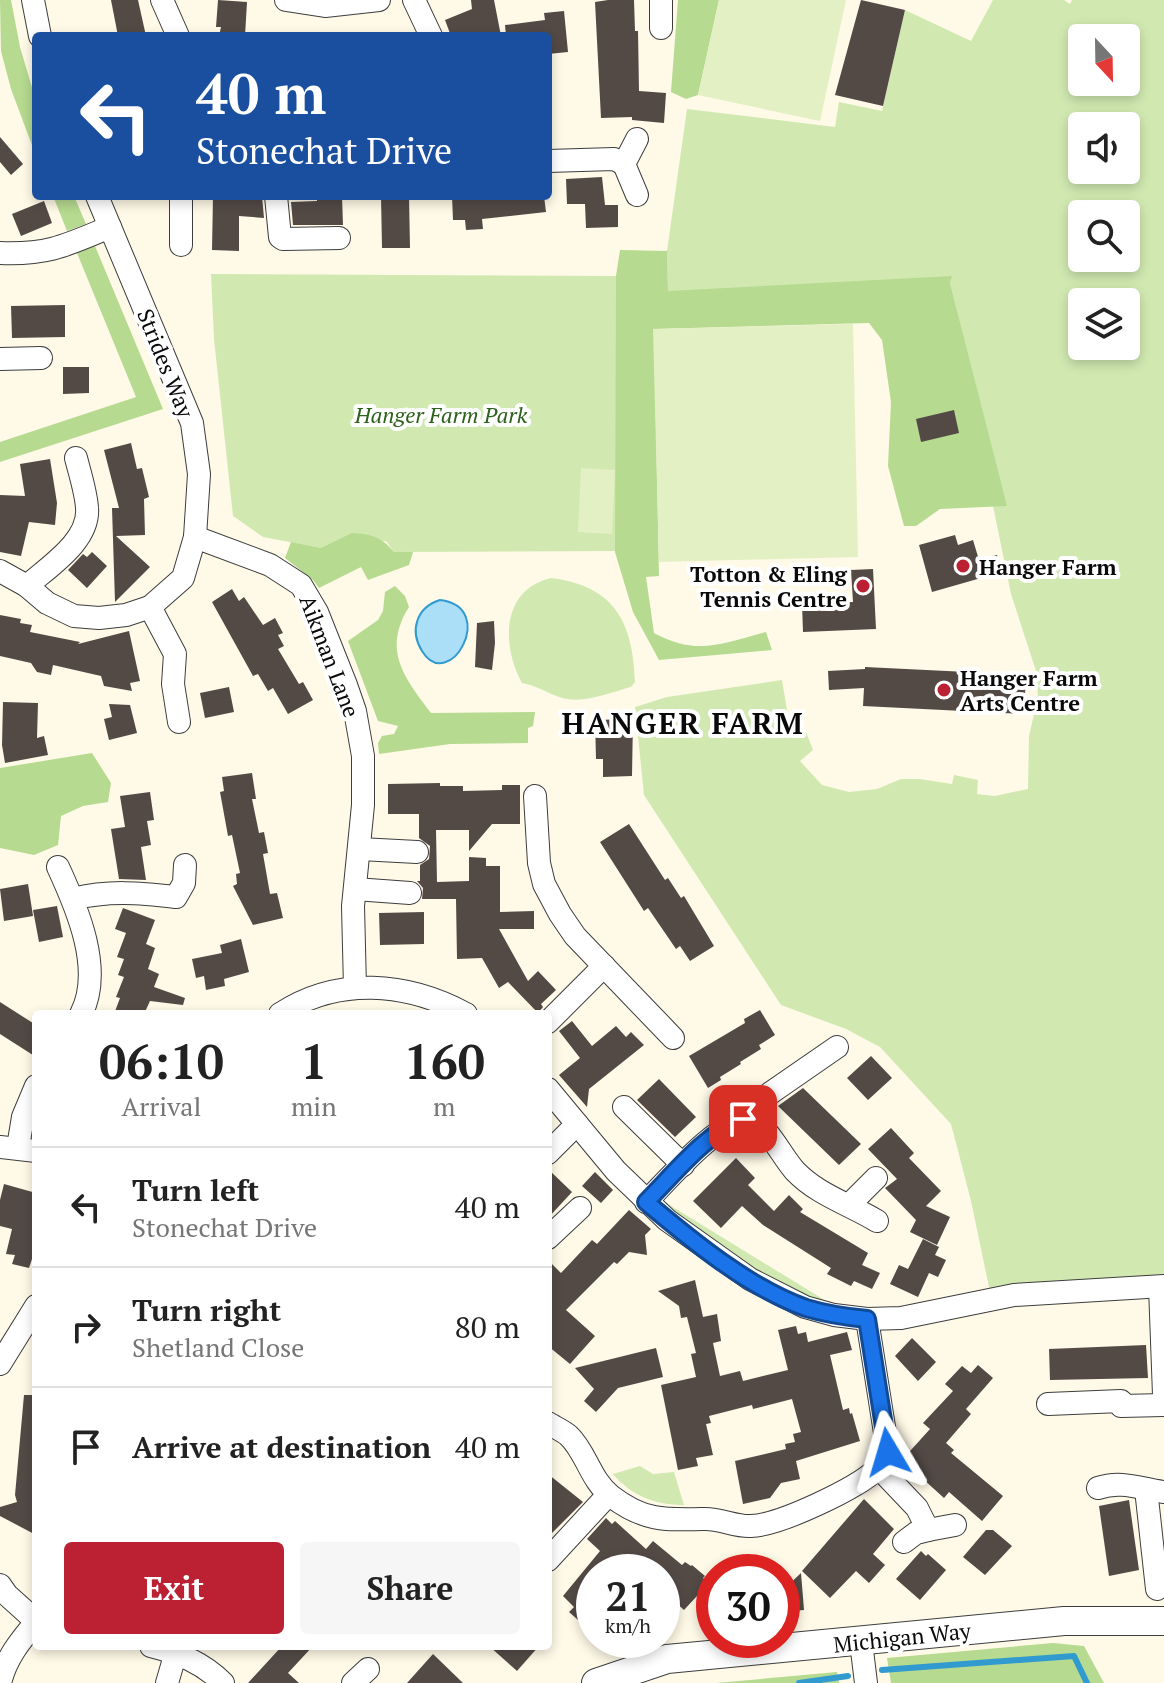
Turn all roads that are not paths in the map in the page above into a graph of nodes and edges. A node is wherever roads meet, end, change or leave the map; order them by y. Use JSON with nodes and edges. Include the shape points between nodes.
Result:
{"nodes":[{"id":1,"x":33,"y":0,"type":"edge"},
{"id":2,"x":162,"y":0,"type":"edge"},
{"id":3,"x":286,"y":0,"type":"edge"},
{"id":4,"x":379,"y":0,"type":"edge"},
{"id":5,"x":414,"y":0,"type":"edge"},
{"id":6,"x":661,"y":0,"type":"edge"},
{"id":7,"x":661,"y":28,"type":"dead end"},
{"id":8,"x":39,"y":32,"type":"edge"},
{"id":9,"x":176,"y":32,"type":"edge"},
{"id":10,"x":429,"y":32,"type":"edge"},
{"id":11,"x":637,"y":139,"type":"dead end"},
{"id":12,"x":552,"y":161,"type":"edge"},
{"id":13,"x":624,"y":164,"type":"junction"},
{"id":14,"x":637,"y":195,"type":"dead end"},
{"id":15,"x":99,"y":200,"type":"edge"},
{"id":16,"x":181,"y":200,"type":"edge"},
{"id":17,"x":276,"y":200,"type":"edge"},
{"id":18,"x":110,"y":227,"type":"junction"},
{"id":19,"x":339,"y":238,"type":"dead end"},
{"id":20,"x":181,"y":245,"type":"dead end"},
{"id":21,"x":0,"y":253,"type":"edge"},
{"id":22,"x":41,"y":358,"type":"dead end"},
{"id":23,"x":0,"y":359,"type":"edge"},
{"id":24,"x":76,"y":458,"type":"dead end"},
{"id":25,"x":195,"y":537,"type":"junction"},
{"id":26,"x":0,"y":571,"type":"edge"},
{"id":27,"x":27,"y":586,"type":"junction"},
{"id":28,"x":150,"y":607,"type":"junction"},
{"id":29,"x":179,"y":722,"type":"dead end"},
{"id":30,"x":535,"y":796,"type":"dead end"},
{"id":31,"x":360,"y":849,"type":"junction"},
{"id":32,"x":417,"y":852,"type":"dead end"},
{"id":33,"x":185,"y":865,"type":"dead end"},
{"id":34,"x":58,"y":867,"type":"dead end"},
{"id":35,"x":355,"y":889,"type":"junction"},
{"id":36,"x":410,"y":893,"type":"dead end"},
{"id":37,"x":73,"y":899,"type":"junction"},
{"id":38,"x":604,"y":966,"type":"junction"},
{"id":39,"x":355,"y":988,"type":"junction"},
{"id":40,"x":82,"y":1010,"type":"edge"},
{"id":41,"x":288,"y":1010,"type":"edge"},
{"id":42,"x":458,"y":1010,"type":"edge"},
{"id":43,"x":552,"y":1018,"type":"edge"},
{"id":44,"x":673,"y":1038,"type":"dead end"},
{"id":45,"x":837,"y":1047,"type":"dead end"},
{"id":46,"x":552,"y":1094,"type":"edge"},
{"id":47,"x":32,"y":1096,"type":"edge"},
{"id":48,"x":624,"y":1107,"type":"dead end"},
{"id":49,"x":750,"y":1119,"type":"junction"},
{"id":50,"x":577,"y":1124,"type":"junction"},
{"id":51,"x":18,"y":1148,"type":"edge"},
{"id":52,"x":552,"y":1149,"type":"edge"},
{"id":53,"x":683,"y":1165,"type":"junction"},
{"id":54,"x":876,"y":1178,"type":"dead end"},
{"id":55,"x":646,"y":1202,"type":"junction"},
{"id":56,"x":849,"y":1205,"type":"junction"},
{"id":57,"x":580,"y":1208,"type":"dead end"},
{"id":58,"x":877,"y":1221,"type":"dead end"},
{"id":59,"x":552,"y":1234,"type":"edge"},
{"id":60,"x":1162,"y":1286,"type":"edge"},
{"id":61,"x":32,"y":1312,"type":"edge"},
{"id":62,"x":867,"y":1319,"type":"junction"},
{"id":63,"x":0,"y":1364,"type":"edge"},
{"id":64,"x":1164,"y":1395,"type":"edge"},
{"id":65,"x":1048,"y":1404,"type":"dead end"},
{"id":66,"x":1164,"y":1405,"type":"edge"},
{"id":67,"x":552,"y":1425,"type":"edge"},
{"id":68,"x":878,"y":1467,"type":"junction"},
{"id":69,"x":1098,"y":1488,"type":"dead end"},
{"id":70,"x":1155,"y":1491,"type":"edge"},
{"id":71,"x":608,"y":1495,"type":"junction"},
{"id":72,"x":955,"y":1525,"type":"dead end"},
{"id":73,"x":928,"y":1530,"type":"junction"},
{"id":74,"x":904,"y":1542,"type":"dead end"},
{"id":75,"x":552,"y":1556,"type":"edge"},
{"id":76,"x":0,"y":1585,"type":"edge"},
{"id":77,"x":1157,"y":1589,"type":"dead end"},
{"id":78,"x":32,"y":1617,"type":"edge"},
{"id":79,"x":1164,"y":1621,"type":"edge"},
{"id":80,"x":32,"y":1626,"type":"edge"},
{"id":81,"x":861,"y":1642,"type":"junction"},
{"id":82,"x":168,"y":1650,"type":"edge"},
{"id":83,"x":176,"y":1652,"type":"junction"},
{"id":84,"x":0,"y":1683,"type":"edge"},
{"id":85,"x":167,"y":1683,"type":"edge"},
{"id":86,"x":223,"y":1683,"type":"edge"},
{"id":87,"x":596,"y":1683,"type":"edge"},
{"id":88,"x":866,"y":1683,"type":"edge"}],
"edges":[{"from":1,"to":8,"type":"street"},
{"from":2,"to":9,"type":"street"},
{"from":3,"to":4,"type":"street","via":[[325,6]]},
{"from":5,"to":10,"type":"street"},
{"from":6,"to":7,"type":"street"},
{"from":11,"to":13,"type":"street"},
{"from":12,"to":13,"type":"street","via":[[614,159]]},
{"from":13,"to":14,"type":"street"},
{"from":15,"to":18,"type":"street","name":"Strides Way"},
{"from":16,"to":20,"type":"street"},
{"from":17,"to":19,"type":"street","via":[[283,239]]},
{"from":18,"to":21,"type":"street","via":[[55,250]]},
{"from":18,"to":25,"type":"street","name":"Strides Way","via":[[192,423],[199,474]]},
{"from":22,"to":23,"type":"street"},
{"from":24,"to":27,"type":"street","via":[[86,523],[78,538]]},
{"from":25,"to":28,"type":"street","name":"Strides Way","via":[[183,578]]},
{"from":25,"to":31,"type":"street","name":"Aikman Lane","via":[[270,565],[308,593],[355,711],[363,756]]},
{"from":26,"to":27,"type":"street"},
{"from":27,"to":28,"type":"street","via":[[74,616],[126,615]]},
{"from":28,"to":29,"type":"street","via":[[175,654]]},
{"from":30,"to":38,"type":"street","via":[[544,884],[567,927]]},
{"from":31,"to":32,"type":"street"},
{"from":31,"to":35,"type":"street","name":"Aikman Lane"},
{"from":33,"to":37,"type":"street","via":[[176,897],[124,892]]},
{"from":34,"to":37,"type":"street"},
{"from":35,"to":36,"type":"street"},
{"from":35,"to":39,"type":"street","name":"Aikman Lane"},
{"from":37,"to":40,"type":"street","via":[[90,983]]},
{"from":38,"to":43,"type":"street"},
{"from":38,"to":44,"type":"street"},
{"from":39,"to":41,"type":"street","via":[[317,996]]},
{"from":39,"to":42,"type":"street","via":[[412,991]]},
{"from":45,"to":49,"type":"street","via":[[759,1101]]},
{"from":46,"to":50,"type":"street"},
{"from":47,"to":51,"type":"street"},
{"from":48,"to":53,"type":"street"},
{"from":49,"to":53,"type":"street","via":[[733,1122]]},
{"from":49,"to":56,"type":"street","via":[[761,1124],[803,1179]]},
{"from":50,"to":52,"type":"street"},
{"from":50,"to":55,"type":"street"},
{"from":53,"to":55,"type":"street"},
{"from":54,"to":56,"type":"street"},
{"from":55,"to":62,"type":"street","via":[[776,1295],[834,1315]]},
{"from":56,"to":58,"type":"street"},
{"from":57,"to":59,"type":"street"},
{"from":60,"to":62,"type":"street","via":[[1014,1295],[901,1318]]},
{"from":60,"to":64,"type":"street"},
{"from":61,"to":63,"type":"street"},
{"from":62,"to":68,"type":"street","via":[[887,1434],[888,1452]]},
{"from":65,"to":66,"type":"street"},
{"from":67,"to":71,"type":"street","via":[[569,1436]]},
{"from":68,"to":71,"type":"street","via":[[817,1503],[747,1527],[721,1520],[654,1518]]},
{"from":68,"to":73,"type":"street","via":[[917,1508]]},
{"from":69,"to":70,"type":"street","via":[[1118,1484]]},
{"from":70,"to":77,"type":"street"},
{"from":71,"to":75,"type":"street"},
{"from":72,"to":73,"type":"street"},
{"from":73,"to":74,"type":"street"},
{"from":76,"to":78,"type":"street"},
{"from":79,"to":81,"type":"street","name":"Michigan Way","via":[[1064,1621]]},
{"from":80,"to":84,"type":"street","via":[[4,1667]]},
{"from":81,"to":87,"type":"street","name":"Michigan Way","via":[[667,1659]]},
{"from":81,"to":88,"type":"street"},
{"from":82,"to":83,"type":"street"},
{"from":83,"to":85,"type":"street"},
{"from":83,"to":86,"type":"street"}]}
